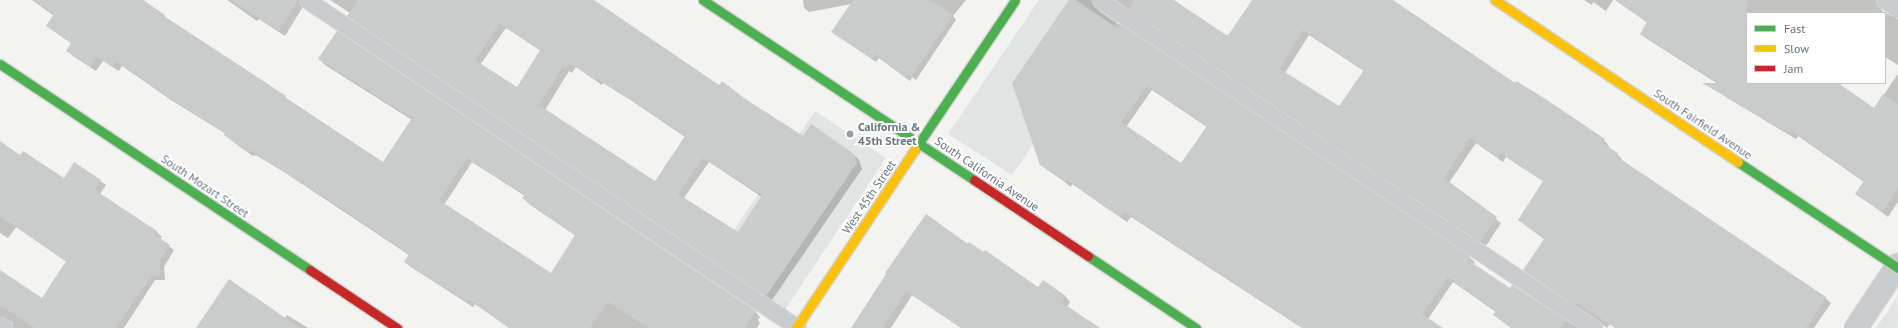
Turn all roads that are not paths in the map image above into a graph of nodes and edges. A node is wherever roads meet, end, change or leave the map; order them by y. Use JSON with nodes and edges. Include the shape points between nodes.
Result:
{"nodes":[{"id":1,"x":307,"y":0,"type":"edge"},
{"id":2,"x":704,"y":0,"type":"edge"},
{"id":3,"x":1015,"y":0,"type":"edge"},
{"id":4,"x":1100,"y":0,"type":"edge"},
{"id":5,"x":1496,"y":0,"type":"edge"},
{"id":6,"x":1884,"y":0,"type":"edge"},
{"id":7,"x":1898,"y":9,"type":"edge"},
{"id":8,"x":0,"y":64,"type":"edge"},
{"id":9,"x":919,"y":144,"type":"junction"},
{"id":10,"x":1898,"y":267,"type":"edge"},
{"id":11,"x":0,"y":325,"type":"edge"},
{"id":12,"x":4,"y":328,"type":"edge"},
{"id":13,"x":397,"y":328,"type":"edge"},
{"id":14,"x":797,"y":328,"type":"edge"},
{"id":15,"x":1196,"y":328,"type":"edge"},
{"id":16,"x":1594,"y":328,"type":"edge"},
{"id":17,"x":1856,"y":328,"type":"edge"}],
"edges":[{"from":1,"to":14,"type":"lane"},
{"from":2,"to":9,"type":"street","name":"South California Avenue"},
{"from":3,"to":9,"type":"street","name":"West 45th Street"},
{"from":4,"to":16,"type":"lane"},
{"from":5,"to":10,"type":"street","name":"South Fairfield Avenue"},
{"from":6,"to":7,"type":"lane"},
{"from":8,"to":13,"type":"street","name":"South Mozart Street"},
{"from":9,"to":14,"type":"street","name":"West 45th Street"},
{"from":9,"to":15,"type":"street","name":"South California Avenue"},
{"from":10,"to":17,"type":"street"},
{"from":11,"to":12,"type":"lane"}]}
